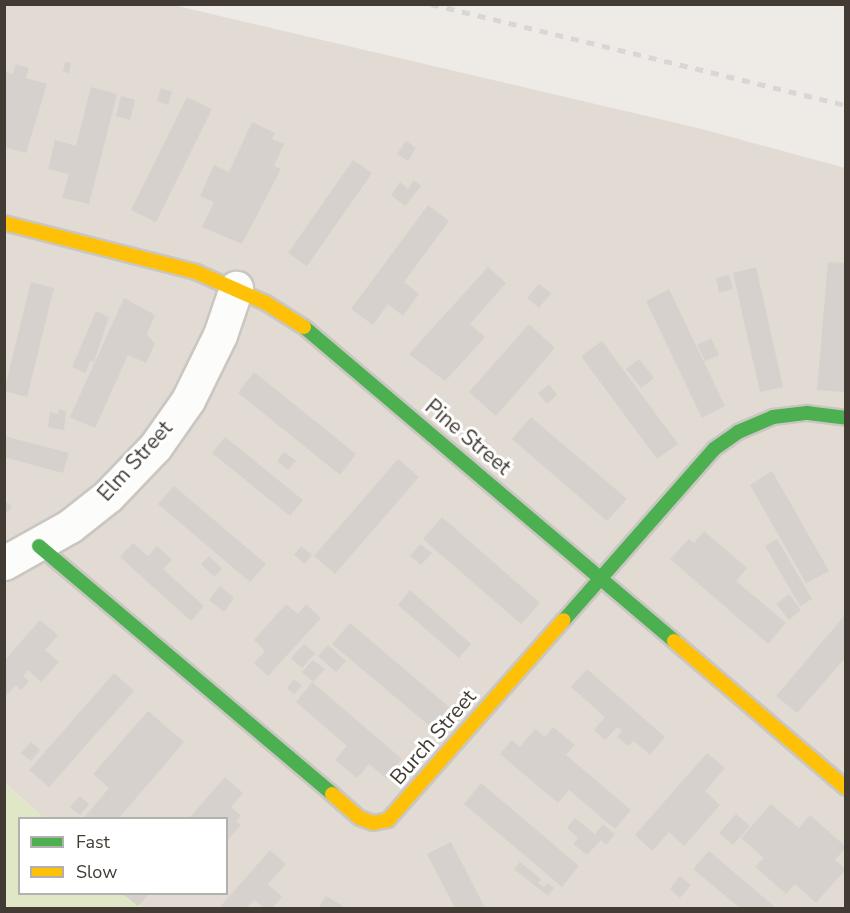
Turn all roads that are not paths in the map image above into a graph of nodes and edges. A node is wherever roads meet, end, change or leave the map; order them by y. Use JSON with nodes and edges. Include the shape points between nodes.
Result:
{"nodes":[{"id":1,"x":4,"y":223,"type":"edge"},
{"id":2,"x":236,"y":288,"type":"junction"},
{"id":3,"x":846,"y":418,"type":"edge"},
{"id":4,"x":39,"y":546,"type":"junction"},
{"id":5,"x":4,"y":563,"type":"edge"},
{"id":6,"x":601,"y":578,"type":"junction"},
{"id":7,"x":846,"y":788,"type":"edge"}],
"edges":[{"from":1,"to":2,"type":"street","name":"Pine Street","via":[[196,272]]},
{"from":2,"to":4,"type":"street","name":"Elm Street","via":[[220,335],[188,400],[154,447],[108,496]]},
{"from":2,"to":6,"type":"street","name":"Pine Street","via":[[319,337]]},
{"from":3,"to":6,"type":"street","name":"Burch Street","via":[[807,413],[773,417],[738,432],[714,449]]},
{"from":4,"to":5,"type":"street","name":"Elm Street"},
{"from":4,"to":6,"type":"street","name":"Burch Street","via":[[360,818],[374,823],[388,820]]},
{"from":6,"to":7,"type":"street","name":"Pine Street"}]}
